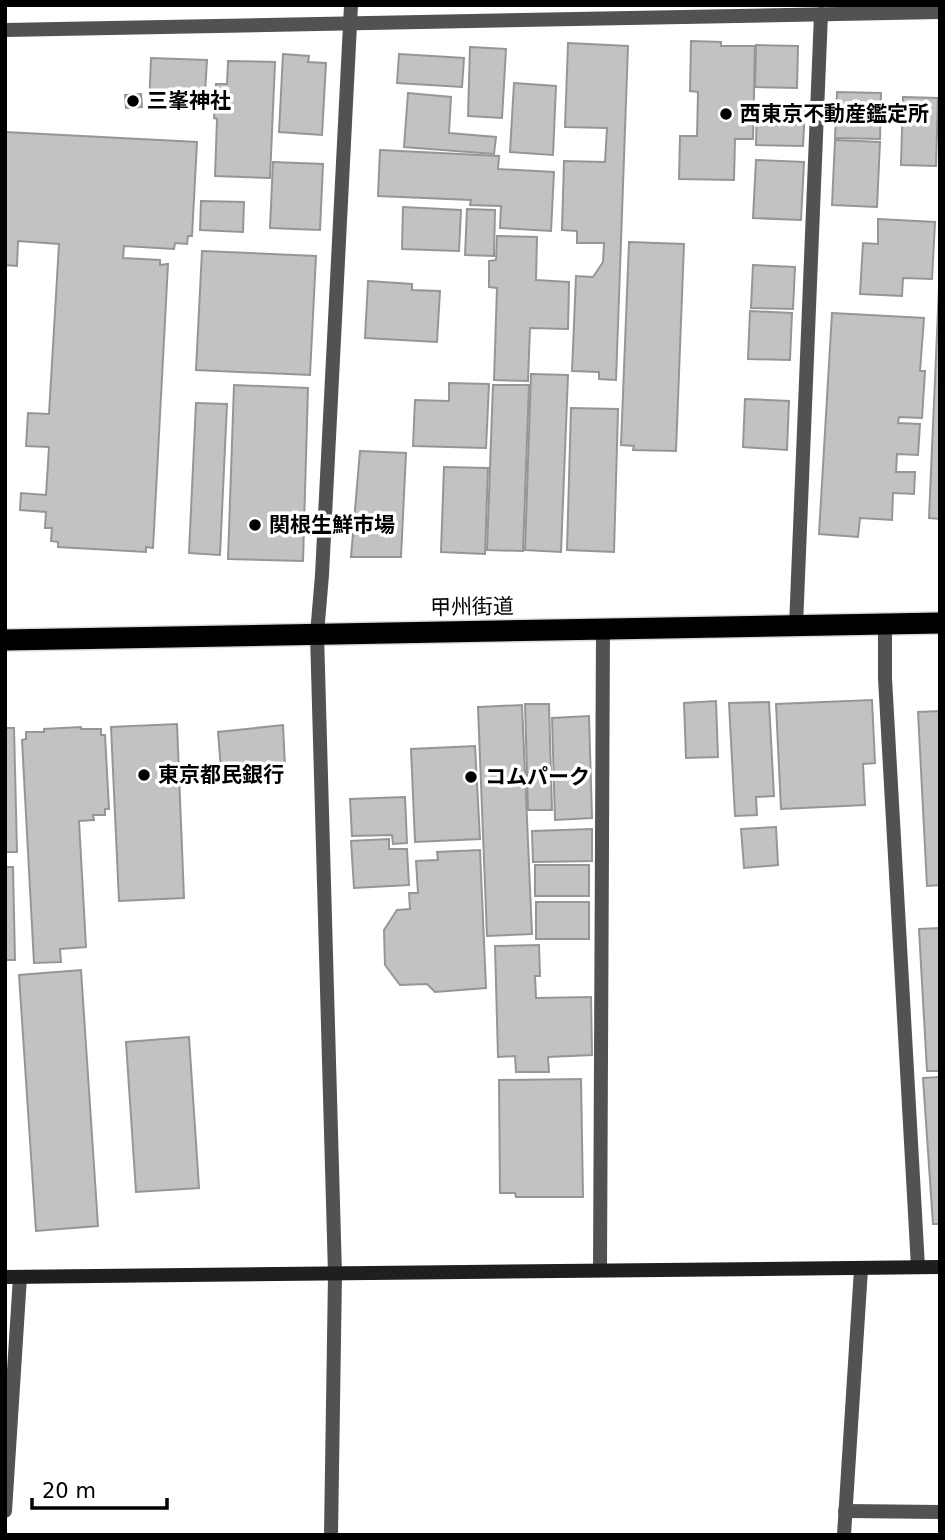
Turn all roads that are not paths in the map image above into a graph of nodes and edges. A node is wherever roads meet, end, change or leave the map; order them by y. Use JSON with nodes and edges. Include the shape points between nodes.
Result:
{"nodes":[{"id":1,"x":351,"y":5,"type":"edge"},
{"id":2,"x":940,"y":12,"type":"edge"},
{"id":3,"x":821,"y":14,"type":"junction"},
{"id":4,"x":352,"y":23,"type":"junction"},
{"id":5,"x":5,"y":30,"type":"edge"},
{"id":6,"x":940,"y":623,"type":"edge"},
{"id":7,"x":885,"y":624,"type":"junction"},
{"id":8,"x":796,"y":626,"type":"junction"},
{"id":9,"x":603,"y":629,"type":"junction"},
{"id":10,"x":317,"y":634,"type":"junction"},
{"id":11,"x":5,"y":640,"type":"edge"},
{"id":12,"x":918,"y":1267,"type":"junction"},
{"id":13,"x":940,"y":1267,"type":"edge"},
{"id":14,"x":861,"y":1269,"type":"junction"},
{"id":15,"x":600,"y":1270,"type":"junction"},
{"id":16,"x":335,"y":1274,"type":"junction"},
{"id":17,"x":13,"y":1277,"type":"edge"},
{"id":18,"x":5,"y":1511,"type":"edge"},
{"id":19,"x":845,"y":1511,"type":"junction"},
{"id":20,"x":940,"y":1512,"type":"edge"},
{"id":21,"x":331,"y":1535,"type":"edge"},
{"id":22,"x":844,"y":1535,"type":"edge"}],
"edges":[{"from":1,"to":4,"type":"street"},
{"from":2,"to":3,"type":"street"},
{"from":3,"to":4,"type":"street"},
{"from":3,"to":8,"type":"street"},
{"from":4,"to":5,"type":"street"},
{"from":4,"to":10,"type":"street"},
{"from":6,"to":7,"type":"highway","name":"甲州街道"},
{"from":7,"to":8,"type":"highway","name":"甲州街道"},
{"from":7,"to":12,"type":"street"},
{"from":8,"to":9,"type":"highway","name":"甲州街道"},
{"from":9,"to":10,"type":"highway","name":"甲州街道"},
{"from":9,"to":15,"type":"street"},
{"from":10,"to":11,"type":"highway","name":"甲州街道"},
{"from":10,"to":16,"type":"street"},
{"from":12,"to":13,"type":"street"},
{"from":12,"to":14,"type":"street"},
{"from":14,"to":15,"type":"street"},
{"from":14,"to":19,"type":"street"},
{"from":15,"to":16,"type":"street"},
{"from":16,"to":17,"type":"street"},
{"from":16,"to":21,"type":"street"},
{"from":17,"to":18,"type":"street"},
{"from":19,"to":20,"type":"street"},
{"from":19,"to":22,"type":"street"}]}
